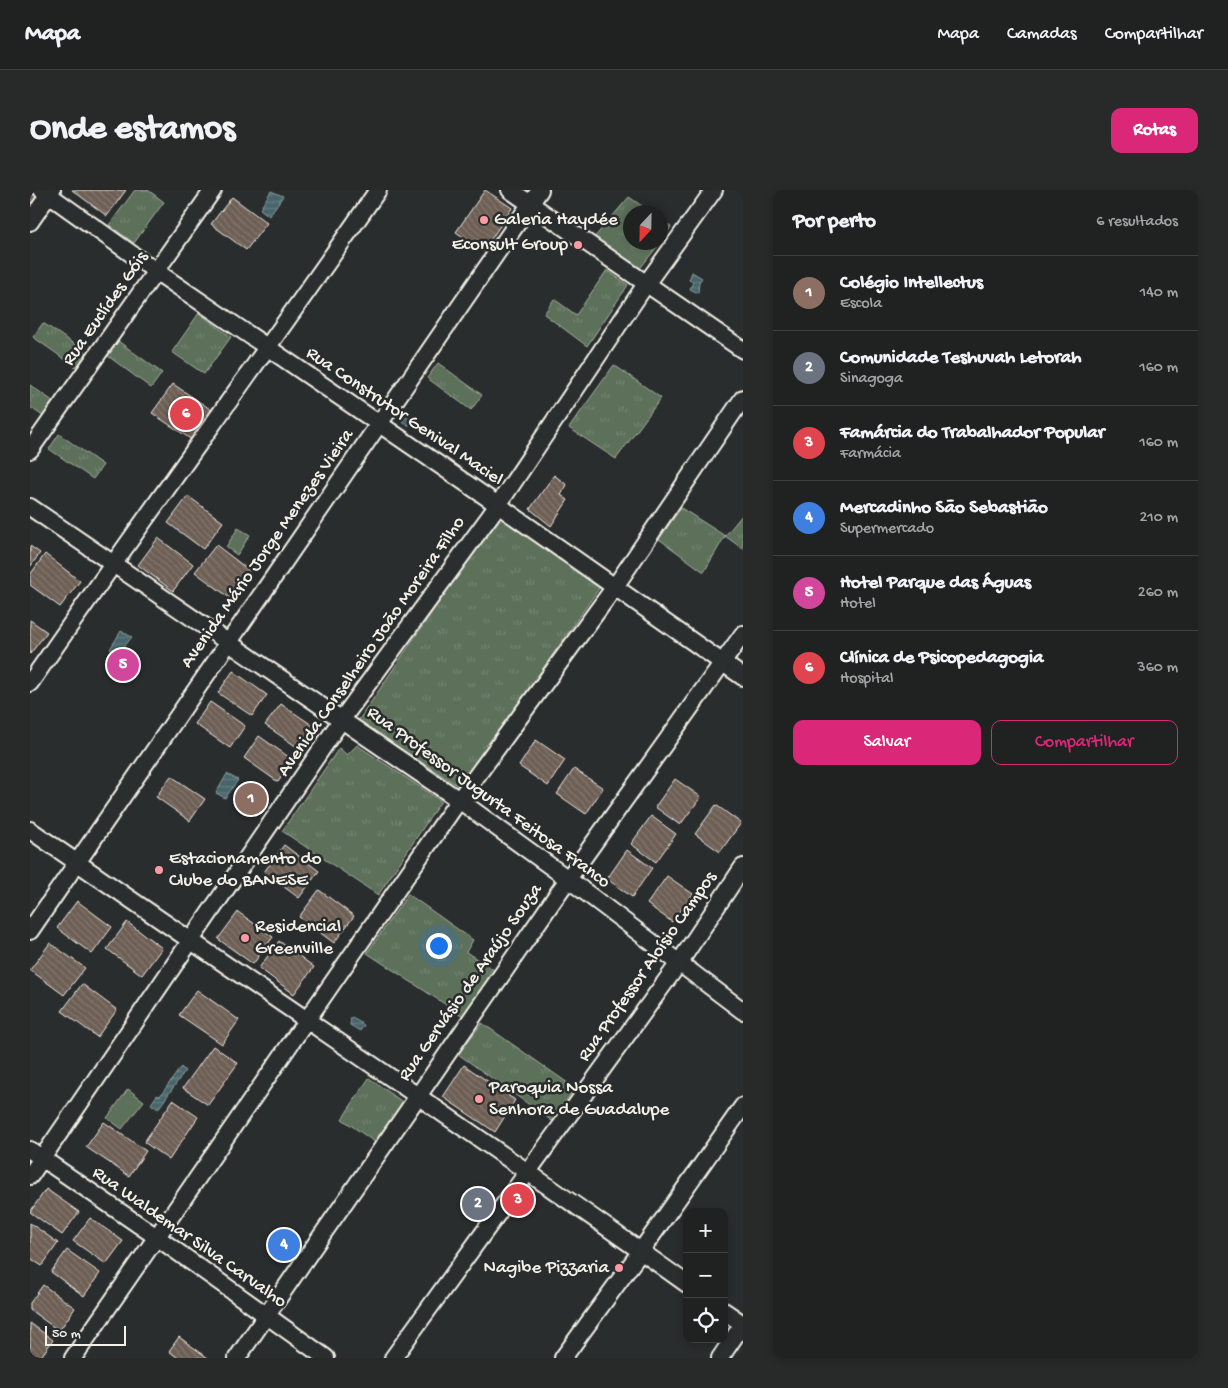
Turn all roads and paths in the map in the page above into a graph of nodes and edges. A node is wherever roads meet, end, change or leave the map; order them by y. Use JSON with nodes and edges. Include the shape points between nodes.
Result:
{"nodes":[{"id":1,"x":213,"y":190,"type":"edge"},
{"id":2,"x":378,"y":190,"type":"edge"},
{"id":3,"x":510,"y":190,"type":"edge"},
{"id":4,"x":714,"y":190,"type":"edge"},
{"id":5,"x":47,"y":192,"type":"edge"},
{"id":6,"x":535,"y":197,"type":"edge"},
{"id":7,"x":30,"y":222,"type":"edge"},
{"id":8,"x":157,"y":272,"type":"junction"},
{"id":9,"x":646,"y":284,"type":"junction"},
{"id":10,"x":268,"y":349,"type":"junction"},
{"id":11,"x":743,"y":350,"type":"edge"},
{"id":12,"x":743,"y":398,"type":"edge"},
{"id":13,"x":379,"y":425,"type":"junction"},
{"id":14,"x":30,"y":450,"type":"edge"},
{"id":15,"x":498,"y":505,"type":"junction"},
{"id":16,"x":30,"y":507,"type":"edge"},
{"id":17,"x":113,"y":564,"type":"junction"},
{"id":18,"x":614,"y":588,"type":"junction"},
{"id":19,"x":743,"y":634,"type":"edge"},
{"id":20,"x":228,"y":641,"type":"junction"},
{"id":21,"x":723,"y":664,"type":"junction"},
{"id":22,"x":743,"y":677,"type":"edge"},
{"id":23,"x":30,"y":683,"type":"edge"},
{"id":24,"x":342,"y":719,"type":"junction"},
{"id":25,"x":459,"y":800,"type":"junction"},
{"id":26,"x":30,"y":830,"type":"edge"},
{"id":27,"x":76,"y":862,"type":"junction"},
{"id":28,"x":743,"y":867,"type":"edge"},
{"id":29,"x":568,"y":878,"type":"junction"},
{"id":30,"x":30,"y":931,"type":"edge"},
{"id":31,"x":192,"y":943,"type":"junction"},
{"id":32,"x":679,"y":963,"type":"junction"},
{"id":33,"x":743,"y":1011,"type":"edge"},
{"id":34,"x":309,"y":1020,"type":"junction"},
{"id":35,"x":417,"y":1096,"type":"junction"},
{"id":36,"x":743,"y":1106,"type":"edge"},
{"id":37,"x":36,"y":1154,"type":"edge"},
{"id":38,"x":525,"y":1172,"type":"junction"},
{"id":39,"x":30,"y":1176,"type":"edge"},
{"id":40,"x":158,"y":1238,"type":"junction"},
{"id":41,"x":641,"y":1252,"type":"junction"},
{"id":42,"x":683,"y":1281,"type":"edge"},
{"id":43,"x":728,"y":1314,"type":"edge"},
{"id":44,"x":266,"y":1318,"type":"junction"},
{"id":45,"x":743,"y":1324,"type":"edge"},
{"id":46,"x":73,"y":1358,"type":"edge"},
{"id":47,"x":237,"y":1358,"type":"edge"},
{"id":48,"x":326,"y":1358,"type":"edge"},
{"id":49,"x":393,"y":1358,"type":"edge"},
{"id":50,"x":563,"y":1358,"type":"edge"},
{"id":51,"x":720,"y":1358,"type":"edge"}],
"edges":[{"from":1,"to":8,"type":"street","name":"Rua Euclídes Góis"},
{"from":2,"to":10,"type":"street"},
{"from":3,"to":6,"type":"street"},
{"from":4,"to":9,"type":"street","name":"Avenida Conselheiro João Moreira Filho"},
{"from":5,"to":7,"type":"street"},
{"from":5,"to":8,"type":"street","name":"Rua Construtor Genival Maciel"},
{"from":6,"to":9,"type":"street"},
{"from":6,"to":13,"type":"street","name":"Avenida Mário Jorge Menezes Vieira"},
{"from":8,"to":10,"type":"street","name":"Rua Construtor Genival Maciel"},
{"from":8,"to":14,"type":"street","name":"Rua Euclídes Góis"},
{"from":9,"to":11,"type":"street"},
{"from":9,"to":15,"type":"street","name":"Avenida Conselheiro João Moreira Filho"},
{"from":10,"to":13,"type":"street","name":"Rua Construtor Genival Maciel"},
{"from":10,"to":17,"type":"street"},
{"from":12,"to":18,"type":"street"},
{"from":13,"to":15,"type":"street","name":"Rua Construtor Genival Maciel"},
{"from":13,"to":20,"type":"street","name":"Avenida Mário Jorge Menezes Vieira"},
{"from":15,"to":18,"type":"street","name":"Rua Construtor Genival Maciel"},
{"from":15,"to":24,"type":"street","name":"Avenida Conselheiro João Moreira Filho"},
{"from":16,"to":17,"type":"street","name":"Rua Professor Jugurta Feitosa Franco"},
{"from":17,"to":20,"type":"street","name":"Rua Professor Jugurta Feitosa Franco"},
{"from":17,"to":23,"type":"street"},
{"from":18,"to":21,"type":"street","name":"Rua Construtor Genival Maciel"},
{"from":18,"to":25,"type":"street"},
{"from":19,"to":21,"type":"street","name":"Rua Gervásio de Araújo Souza"},
{"from":20,"to":24,"type":"street","name":"Rua Professor Jugurta Feitosa Franco"},
{"from":20,"to":27,"type":"street","name":"Avenida Mário Jorge Menezes Vieira"},
{"from":21,"to":22,"type":"street","name":"Rua Construtor Genival Maciel"},
{"from":21,"to":29,"type":"street","name":"Rua Gervásio de Araújo Souza"},
{"from":24,"to":25,"type":"street","name":"Rua Professor Jugurta Feitosa Franco"},
{"from":24,"to":31,"type":"street","name":"Avenida Conselheiro João Moreira Filho"},
{"from":25,"to":29,"type":"street","name":"Rua Professor Jugurta Feitosa Franco"},
{"from":25,"to":34,"type":"street"},
{"from":26,"to":27,"type":"street"},
{"from":27,"to":30,"type":"street","name":"Avenida Mário Jorge Menezes Vieira"},
{"from":27,"to":31,"type":"street"},
{"from":28,"to":32,"type":"street","name":"Rua Professor Aloísio Campos"},
{"from":29,"to":32,"type":"street","name":"Rua Professor Jugurta Feitosa Franco"},
{"from":29,"to":35,"type":"street","name":"Rua Gervásio de Araújo Souza"},
{"from":31,"to":34,"type":"street"},
{"from":31,"to":37,"type":"street","name":"Avenida Conselheiro João Moreira Filho"},
{"from":32,"to":33,"type":"street","name":"Rua Professor Jugurta Feitosa Franco"},
{"from":32,"to":38,"type":"street","name":"Rua Professor Aloísio Campos"},
{"from":34,"to":35,"type":"street"},
{"from":34,"to":40,"type":"street"},
{"from":35,"to":38,"type":"street"},
{"from":35,"to":44,"type":"street","name":"Rua Gervásio de Araújo Souza"},
{"from":36,"to":41,"type":"street"},
{"from":37,"to":39,"type":"street","name":"Avenida Conselheiro João Moreira Filho"},
{"from":37,"to":40,"type":"street","name":"Rua Waldemar Silva Carvalho"},
{"from":38,"to":41,"type":"street"},
{"from":38,"to":49,"type":"street","name":"Rua Professor Aloísio Campos"},
{"from":40,"to":44,"type":"street","name":"Rua Waldemar Silva Carvalho"},
{"from":40,"to":46,"type":"street"},
{"from":41,"to":42,"type":"street"},
{"from":41,"to":50,"type":"street"},
{"from":43,"to":45,"type":"street"},
{"from":44,"to":47,"type":"street","name":"Rua Gervásio de Araújo Souza"},
{"from":44,"to":48,"type":"street","name":"Rua Waldemar Silva Carvalho"},
{"from":45,"to":51,"type":"street"}]}
